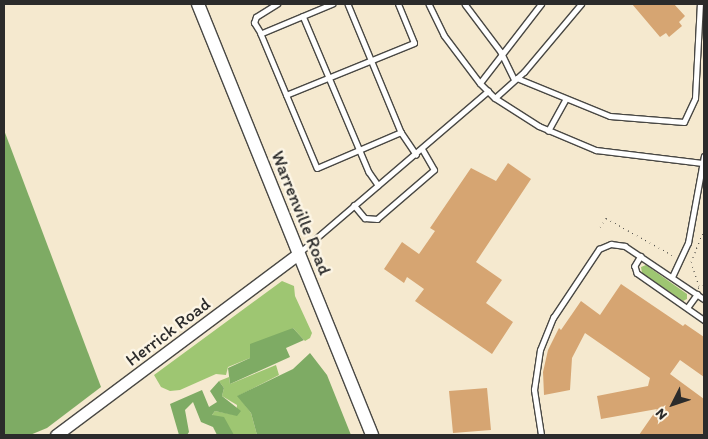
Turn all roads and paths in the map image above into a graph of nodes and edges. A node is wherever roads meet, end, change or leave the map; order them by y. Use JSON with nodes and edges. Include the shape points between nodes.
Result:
{"nodes":[{"id":1,"x":198,"y":4,"type":"edge"},
{"id":2,"x":277,"y":4,"type":"edge"},
{"id":3,"x":333,"y":4,"type":"edge"},
{"id":4,"x":348,"y":4,"type":"edge"},
{"id":5,"x":398,"y":4,"type":"edge"},
{"id":6,"x":429,"y":4,"type":"edge"},
{"id":7,"x":465,"y":4,"type":"edge"},
{"id":8,"x":541,"y":4,"type":"edge"},
{"id":9,"x":581,"y":4,"type":"edge"},
{"id":10,"x":700,"y":4,"type":"edge"},
{"id":11,"x":303,"y":16,"type":"junction"},
{"id":12,"x":261,"y":34,"type":"junction"},
{"id":13,"x":501,"y":52,"type":"junction"},
{"id":14,"x":371,"y":60,"type":"junction"},
{"id":15,"x":697,"y":66,"type":"junction"},
{"id":16,"x":704,"y":67,"type":"edge"},
{"id":17,"x":329,"y":77,"type":"junction"},
{"id":18,"x":516,"y":78,"type":"junction"},
{"id":19,"x":480,"y":83,"type":"junction"},
{"id":20,"x":488,"y":92,"type":"junction"},
{"id":21,"x":286,"y":95,"type":"junction"},
{"id":22,"x":495,"y":98,"type":"junction"},
{"id":23,"x":565,"y":100,"type":"junction"},
{"id":24,"x":548,"y":131,"type":"junction"},
{"id":25,"x":401,"y":132,"type":"junction"},
{"id":26,"x":422,"y":148,"type":"junction"},
{"id":27,"x":359,"y":150,"type":"junction"},
{"id":28,"x":416,"y":154,"type":"junction"},
{"id":29,"x":704,"y":156,"type":"edge"},
{"id":30,"x":704,"y":163,"type":"edge"},
{"id":31,"x":378,"y":185,"type":"junction"},
{"id":32,"x":354,"y":204,"type":"junction"},
{"id":33,"x":600,"y":227,"type":"dead end"},
{"id":34,"x":704,"y":230,"type":"edge"},
{"id":35,"x":298,"y":254,"type":"junction"},
{"id":36,"x":641,"y":256,"type":"junction"},
{"id":37,"x":682,"y":259,"type":"junction"},
{"id":38,"x":691,"y":262,"type":"junction"},
{"id":39,"x":672,"y":277,"type":"junction"},
{"id":40,"x":699,"y":287,"type":"dead end"},
{"id":41,"x":697,"y":294,"type":"junction"},
{"id":42,"x":704,"y":299,"type":"edge"},
{"id":43,"x":688,"y":308,"type":"junction"},
{"id":44,"x":704,"y":320,"type":"edge"},
{"id":45,"x":56,"y":435,"type":"edge"},
{"id":46,"x":372,"y":435,"type":"edge"},
{"id":47,"x":541,"y":435,"type":"edge"}],
"edges":[{"from":1,"to":35,"type":"main road","name":"Warrenville Road"},
{"from":2,"to":12,"type":"lane","via":[[256,17],[254,23]]},
{"from":3,"to":11,"type":"lane"},
{"from":4,"to":14,"type":"lane"},
{"from":5,"to":14,"type":"lane","via":[[414,43]]},
{"from":6,"to":19,"type":"lane","via":[[444,35]]},
{"from":7,"to":13,"type":"lane"},
{"from":8,"to":13,"type":"lane"},
{"from":9,"to":18,"type":"lane"},
{"from":10,"to":15,"type":"lane"},
{"from":11,"to":12,"type":"lane"},
{"from":11,"to":17,"type":"lane"},
{"from":12,"to":21,"type":"lane"},
{"from":13,"to":18,"type":"lane"},
{"from":13,"to":19,"type":"lane"},
{"from":14,"to":17,"type":"lane"},
{"from":14,"to":25,"type":"lane"},
{"from":15,"to":16,"type":"lane"},
{"from":15,"to":23,"type":"lane","via":[[695,98],[684,122],[610,116]]},
{"from":17,"to":21,"type":"lane"},
{"from":17,"to":27,"type":"lane"},
{"from":18,"to":22,"type":"lane"},
{"from":18,"to":23,"type":"lane"},
{"from":19,"to":20,"type":"lane"},
{"from":20,"to":22,"type":"lane"},
{"from":20,"to":26,"type":"lane"},
{"from":21,"to":27,"type":"lane","via":[[317,168]]},
{"from":22,"to":24,"type":"lane"},
{"from":23,"to":24,"type":"lane"},
{"from":24,"to":30,"type":"lane","via":[[610,153]]},
{"from":25,"to":27,"type":"lane"},
{"from":25,"to":28,"type":"lane"},
{"from":26,"to":28,"type":"lane"},
{"from":26,"to":32,"type":"lane","via":[[434,170],[377,220],[365,218]]},
{"from":27,"to":31,"type":"lane"},
{"from":28,"to":31,"type":"lane"},
{"from":29,"to":30,"type":"lane"},
{"from":30,"to":37,"type":"lane"},
{"from":31,"to":32,"type":"lane"},
{"from":32,"to":35,"type":"lane"},
{"from":33,"to":37,"type":"path","via":[[606,218]]},
{"from":34,"to":38,"type":"path"},
{"from":35,"to":45,"type":"street","name":"Herrick Road"},
{"from":35,"to":46,"type":"main road","name":"Warrenville Road"},
{"from":36,"to":39,"type":"lane"},
{"from":36,"to":43,"type":"lane","via":[[635,266],[637,273]]},
{"from":36,"to":47,"type":"lane","via":[[618,244],[599,249],[553,318],[535,374],[535,403]]},
{"from":37,"to":38,"type":"path"},
{"from":37,"to":39,"type":"lane"},
{"from":38,"to":40,"type":"path"},
{"from":39,"to":41,"type":"lane"},
{"from":41,"to":42,"type":"lane"},
{"from":41,"to":43,"type":"lane"},
{"from":43,"to":44,"type":"lane"}]}
